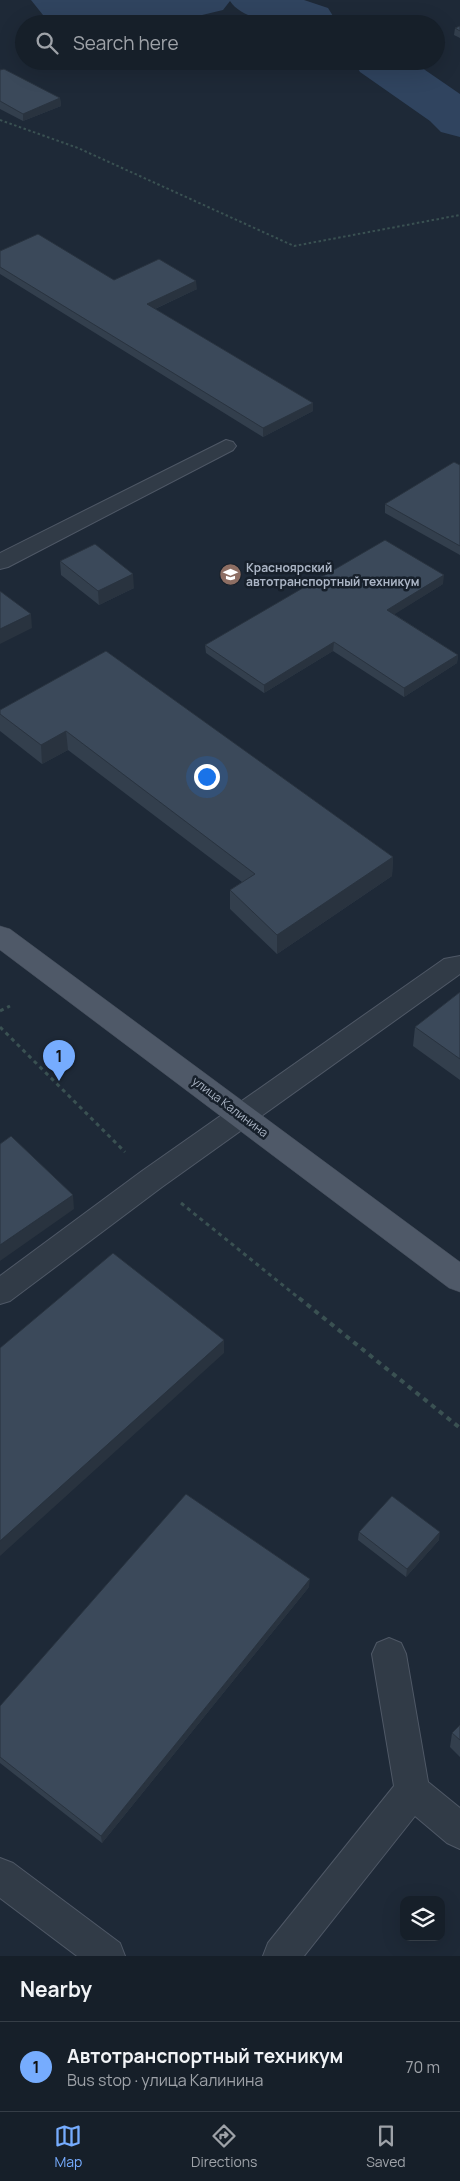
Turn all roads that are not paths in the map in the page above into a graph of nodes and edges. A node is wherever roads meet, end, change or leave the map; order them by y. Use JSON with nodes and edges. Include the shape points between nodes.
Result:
{"nodes":[{"id":1,"x":226,"y":446,"type":"dead end"},
{"id":2,"x":0,"y":562,"type":"edge"},
{"id":3,"x":0,"y":936,"type":"edge"},
{"id":4,"x":460,"y":965,"type":"edge"},
{"id":5,"x":242,"y":1116,"type":"junction"},
{"id":6,"x":460,"y":1279,"type":"edge"},
{"id":7,"x":0,"y":1292,"type":"edge"},
{"id":8,"x":389,"y":1654,"type":"dead end"},
{"id":9,"x":412,"y":1791,"type":"junction"},
{"id":10,"x":460,"y":1831,"type":"edge"},
{"id":11,"x":0,"y":1876,"type":"edge"},
{"id":12,"x":107,"y":1956,"type":"edge"},
{"id":13,"x":282,"y":1956,"type":"edge"}],
"edges":[{"from":1,"to":2,"type":"lane"},
{"from":3,"to":5,"type":"main road","name":"улица Калинина"},
{"from":4,"to":5,"type":"lane","via":[[453,966]]},
{"from":5,"to":6,"type":"main road","name":"улица Калинина"},
{"from":5,"to":7,"type":"lane"},
{"from":8,"to":9,"type":"lane"},
{"from":9,"to":10,"type":"lane"},
{"from":9,"to":13,"type":"lane"},
{"from":11,"to":12,"type":"lane"}]}
